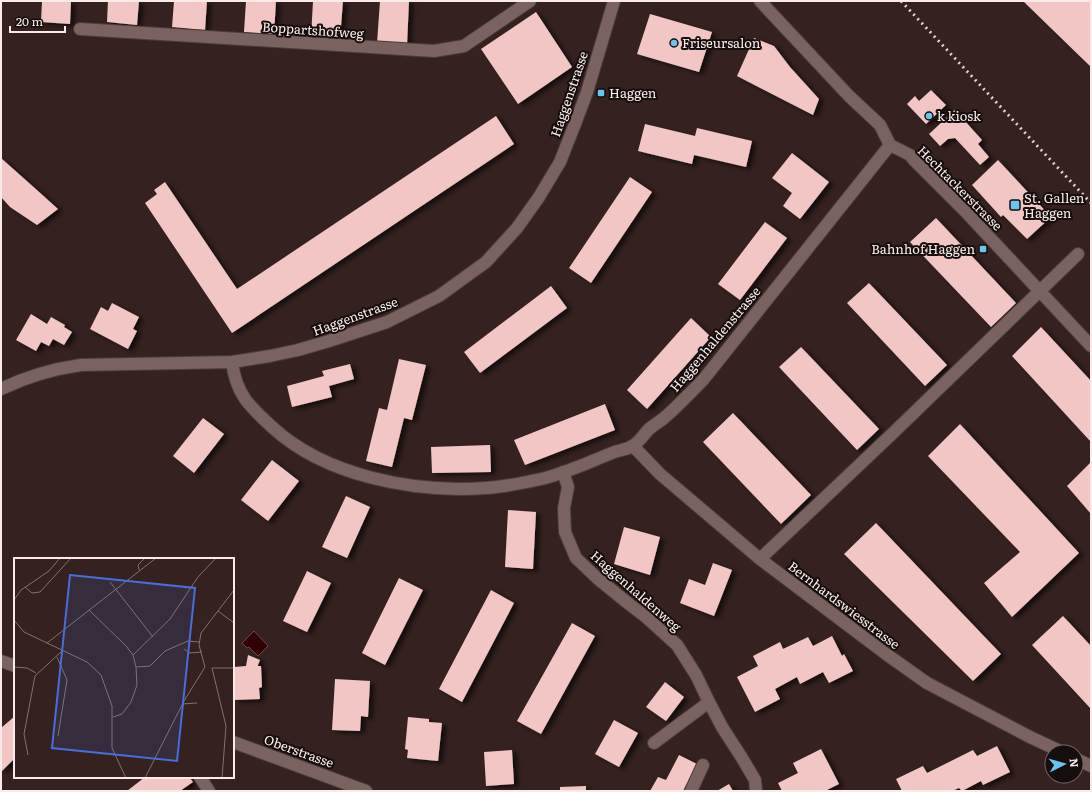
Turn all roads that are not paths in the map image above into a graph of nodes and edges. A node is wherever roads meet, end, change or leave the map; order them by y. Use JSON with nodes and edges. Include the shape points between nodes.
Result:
{"nodes":[{"id":1,"x":530,"y":1,"type":"edge"},
{"id":2,"x":760,"y":1,"type":"edge"},
{"id":3,"x":612,"y":2,"type":"edge"},
{"id":4,"x":80,"y":29,"type":"dead end"},
{"id":5,"x":890,"y":145,"type":"junction"},
{"id":6,"x":1078,"y":254,"type":"dead end"},
{"id":7,"x":1040,"y":291,"type":"junction"},
{"id":8,"x":1091,"y":346,"type":"edge"},
{"id":9,"x":232,"y":362,"type":"junction"},
{"id":10,"x":1,"y":389,"type":"edge"},
{"id":11,"x":633,"y":446,"type":"junction"},
{"id":12,"x":563,"y":472,"type":"junction"},
{"id":13,"x":760,"y":559,"type":"junction"},
{"id":14,"x":1,"y":660,"type":"edge"},
{"id":15,"x":14,"y":666,"type":"edge"},
{"id":16,"x":709,"y":702,"type":"junction"},
{"id":17,"x":234,"y":742,"type":"edge"},
{"id":18,"x":654,"y":743,"type":"dead end"},
{"id":19,"x":1045,"y":744,"type":"edge"},
{"id":20,"x":703,"y":765,"type":"dead end"},
{"id":21,"x":201,"y":778,"type":"edge"},
{"id":22,"x":359,"y":790,"type":"edge"},
{"id":23,"x":209,"y":791,"type":"edge"},
{"id":24,"x":691,"y":791,"type":"edge"},
{"id":25,"x":756,"y":791,"type":"edge"}],
"edges":[{"from":1,"to":4,"type":"street","name":"Boppartshofweg","via":[[464,46],[434,51]]},
{"from":2,"to":5,"type":"street","via":[[849,96],[880,125]]},
{"from":3,"to":9,"type":"street","name":"Haggenstrasse","via":[[587,92],[560,162],[517,228],[486,262],[439,296],[387,322],[298,350]]},
{"from":5,"to":7,"type":"street","name":"Hechtackerstrasse","via":[[910,155]]},
{"from":5,"to":11,"type":"street","name":"Haggenhaldenstrasse","via":[[703,380]]},
{"from":6,"to":7,"type":"street"},
{"from":7,"to":8,"type":"street","name":"Hechtackerstrasse"},
{"from":7,"to":13,"type":"street"},
{"from":9,"to":10,"type":"street","name":"Haggenstrasse","via":[[81,365],[36,374]]},
{"from":9,"to":12,"type":"street","name":"Haggenhaldenstrasse","via":[[242,396],[260,416],[300,449],[337,467],[385,481],[451,489],[512,485]]},
{"from":11,"to":12,"type":"street","name":"Haggenhaldenstrasse"},
{"from":11,"to":13,"type":"street","name":"Bernhardswiesstrasse","via":[[660,474]]},
{"from":12,"to":16,"type":"street","name":"Haggenhaldenweg","via":[[568,487],[564,508],[565,532],[576,558],[676,644],[696,675]]},
{"from":13,"to":19,"type":"street","name":"Bernhardswiesstrasse","via":[[927,683]]},
{"from":14,"to":15,"type":"street"},
{"from":16,"to":18,"type":"street"},
{"from":16,"to":25,"type":"street","name":"Haggenhaldenweg","via":[[754,780]]},
{"from":17,"to":22,"type":"street","name":"Oberstrasse"},
{"from":20,"to":24,"type":"street"},
{"from":21,"to":23,"type":"street"}]}
